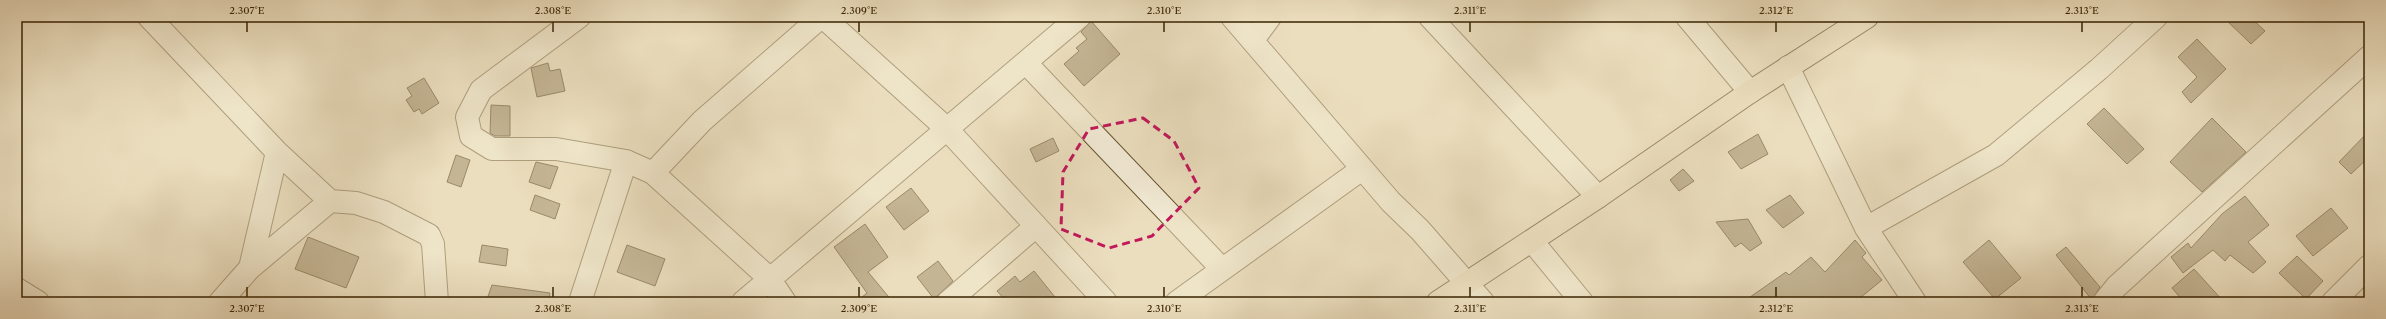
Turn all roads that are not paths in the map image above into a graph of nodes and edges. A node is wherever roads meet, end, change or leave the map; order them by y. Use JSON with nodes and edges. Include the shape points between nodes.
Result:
{"nodes":[{"id":1,"x":149,"y":17,"type":"edge"},
{"id":2,"x":579,"y":17,"type":"edge"},
{"id":3,"x":822,"y":17,"type":"edge"},
{"id":4,"x":1080,"y":17,"type":"edge"},
{"id":5,"x":1232,"y":17,"type":"edge"},
{"id":6,"x":1270,"y":17,"type":"edge"},
{"id":7,"x":1430,"y":17,"type":"edge"},
{"id":8,"x":1687,"y":17,"type":"edge"},
{"id":9,"x":1867,"y":17,"type":"edge"},
{"id":10,"x":2156,"y":17,"type":"edge"},
{"id":11,"x":1253,"y":40,"type":"junction"},
{"id":12,"x":2369,"y":57,"type":"edge"},
{"id":13,"x":1026,"y":63,"type":"junction"},
{"id":14,"x":1788,"y":67,"type":"junction"},
{"id":15,"x":1750,"y":92,"type":"junction"},
{"id":16,"x":946,"y":128,"type":"junction"},
{"id":17,"x":277,"y":152,"type":"junction"},
{"id":18,"x":626,"y":161,"type":"junction"},
{"id":19,"x":1362,"y":168,"type":"junction"},
{"id":20,"x":653,"y":173,"type":"junction"},
{"id":21,"x":1598,"y":197,"type":"junction"},
{"id":22,"x":330,"y":201,"type":"junction"},
{"id":23,"x":1036,"y":226,"type":"junction"},
{"id":24,"x":1866,"y":228,"type":"junction"},
{"id":25,"x":1532,"y":241,"type":"junction"},
{"id":26,"x":2369,"y":266,"type":"edge"},
{"id":27,"x":250,"y":268,"type":"junction"},
{"id":28,"x":1222,"y":269,"type":"junction"},
{"id":29,"x":770,"y":278,"type":"junction"},
{"id":30,"x":1467,"y":284,"type":"junction"},
{"id":31,"x":17,"y":289,"type":"edge"},
{"id":32,"x":38,"y":302,"type":"edge"},
{"id":33,"x":220,"y":302,"type":"edge"},
{"id":34,"x":437,"y":302,"type":"edge"},
{"id":35,"x":580,"y":302,"type":"edge"},
{"id":36,"x":743,"y":302,"type":"edge"},
{"id":37,"x":785,"y":302,"type":"edge"},
{"id":38,"x":948,"y":302,"type":"edge"},
{"id":39,"x":1106,"y":302,"type":"edge"},
{"id":40,"x":1177,"y":302,"type":"edge"},
{"id":41,"x":1438,"y":302,"type":"edge"},
{"id":42,"x":1483,"y":302,"type":"edge"},
{"id":43,"x":1582,"y":302,"type":"edge"},
{"id":44,"x":1915,"y":302,"type":"edge"},
{"id":45,"x":2104,"y":302,"type":"edge"},
{"id":46,"x":2333,"y":302,"type":"edge"}],
"edges":[{"from":1,"to":17,"type":"street"},
{"from":2,"to":18,"type":"street","via":[[481,90],[468,117],[470,136],[492,149],[556,149]]},
{"from":3,"to":16,"type":"street"},
{"from":3,"to":20,"type":"street","via":[[702,120]]},
{"from":4,"to":13,"type":"street"},
{"from":5,"to":11,"type":"street"},
{"from":6,"to":11,"type":"street"},
{"from":7,"to":21,"type":"street"},
{"from":8,"to":15,"type":"street"},
{"from":9,"to":14,"type":"main road"},
{"from":10,"to":24,"type":"street","via":[[2099,69],[1996,155]]},
{"from":11,"to":19,"type":"street"},
{"from":12,"to":45,"type":"street","via":[[2116,287]]},
{"from":13,"to":16,"type":"street"},
{"from":13,"to":28,"type":"street"},
{"from":14,"to":15,"type":"main road"},
{"from":14,"to":24,"type":"street"},
{"from":15,"to":21,"type":"main road"},
{"from":16,"to":23,"type":"street"},
{"from":16,"to":29,"type":"street"},
{"from":17,"to":22,"type":"street"},
{"from":17,"to":27,"type":"street"},
{"from":18,"to":20,"type":"street"},
{"from":18,"to":35,"type":"street"},
{"from":19,"to":28,"type":"street"},
{"from":19,"to":30,"type":"street"},
{"from":20,"to":29,"type":"street"},
{"from":21,"to":25,"type":"main road"},
{"from":22,"to":27,"type":"street"},
{"from":22,"to":34,"type":"street","via":[[356,203],[384,212],[429,235],[434,244]]},
{"from":23,"to":38,"type":"street"},
{"from":23,"to":39,"type":"street"},
{"from":24,"to":44,"type":"street"},
{"from":25,"to":30,"type":"main road"},
{"from":25,"to":43,"type":"street"},
{"from":26,"to":46,"type":"street"},
{"from":27,"to":33,"type":"street"},
{"from":28,"to":40,"type":"street"},
{"from":29,"to":36,"type":"street"},
{"from":29,"to":37,"type":"street"},
{"from":30,"to":41,"type":"main road"},
{"from":30,"to":42,"type":"street"},
{"from":31,"to":32,"type":"street"}]}
